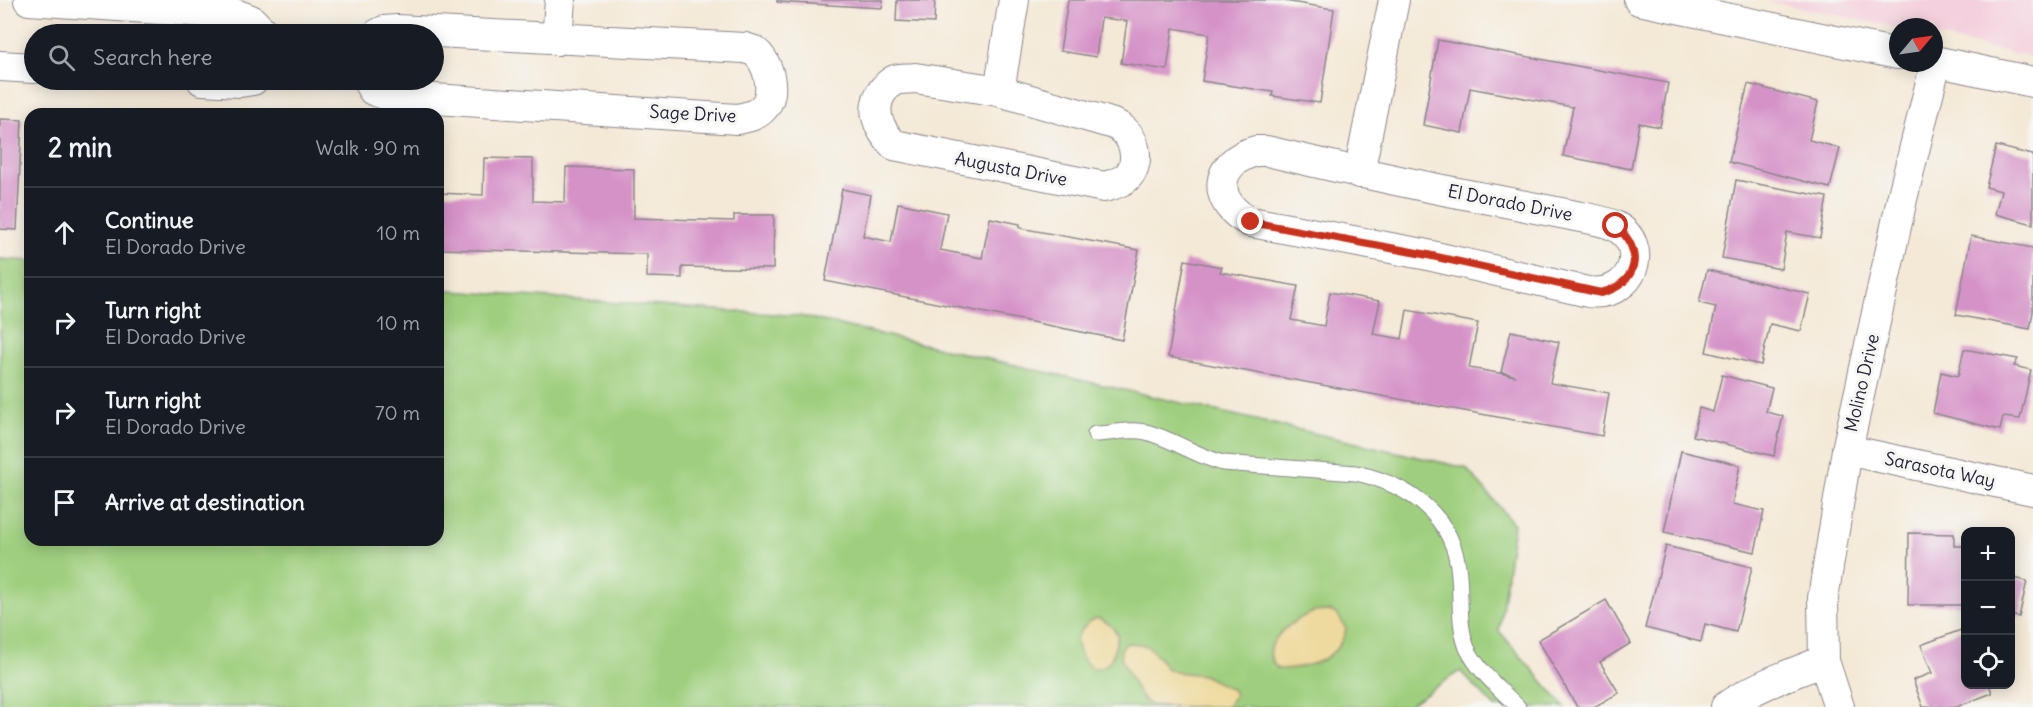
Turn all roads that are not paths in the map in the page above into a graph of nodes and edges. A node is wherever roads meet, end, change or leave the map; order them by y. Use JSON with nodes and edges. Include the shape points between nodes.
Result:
{"nodes":[{"id":1,"x":29,"y":0,"type":"edge"},
{"id":2,"x":560,"y":0,"type":"edge"},
{"id":3,"x":1014,"y":0,"type":"edge"},
{"id":4,"x":1394,"y":0,"type":"edge"},
{"id":5,"x":1640,"y":0,"type":"edge"},
{"id":6,"x":78,"y":2,"type":"edge"},
{"id":7,"x":255,"y":24,"type":"edge"},
{"id":8,"x":444,"y":33,"type":"edge"},
{"id":9,"x":557,"y":39,"type":"junction"},
{"id":10,"x":1889,"y":52,"type":"edge"},
{"id":11,"x":1943,"y":63,"type":"edge"},
{"id":12,"x":0,"y":66,"type":"edge"},
{"id":13,"x":24,"y":67,"type":"edge"},
{"id":14,"x":1932,"y":72,"type":"edge"},
{"id":15,"x":2033,"y":82,"type":"edge"},
{"id":16,"x":373,"y":90,"type":"edge"},
{"id":17,"x":999,"y":91,"type":"junction"},
{"id":18,"x":1359,"y":173,"type":"junction"},
{"id":19,"x":1095,"y":434,"type":"dead end"},
{"id":20,"x":1847,"y":450,"type":"junction"},
{"id":21,"x":2033,"y":490,"type":"edge"},
{"id":22,"x":1824,"y":661,"type":"junction"},
{"id":23,"x":1518,"y":707,"type":"edge"},
{"id":24,"x":1726,"y":707,"type":"edge"},
{"id":25,"x":1839,"y":707,"type":"edge"}],
"edges":[{"from":1,"to":6,"type":"street"},
{"from":2,"to":9,"type":"street"},
{"from":3,"to":17,"type":"street"},
{"from":4,"to":18,"type":"street"},
{"from":5,"to":10,"type":"street"},
{"from":6,"to":7,"type":"street","via":[[235,14]]},
{"from":8,"to":9,"type":"street","name":"Sage Drive"},
{"from":9,"to":16,"type":"street","name":"Sage Drive","via":[[745,48],[755,52],[764,65],[770,94],[766,107],[754,115],[737,118],[390,96]]},
{"from":11,"to":15,"type":"street"},
{"from":12,"to":13,"type":"street"},
{"from":14,"to":20,"type":"street","name":"Molino Drive"},
{"from":17,"to":17,"type":"street","name":"Augusta Drive","via":[[915,78],[896,79],[879,96],[877,121],[894,145],[1104,187],[1128,176],[1135,152],[1120,128]]},
{"from":18,"to":18,"type":"street","name":"El Dorado Drive","via":[[1256,150],[1227,167],[1222,192],[1229,206],[1251,222],[1423,254],[1588,292],[1613,290],[1630,274],[1633,247],[1616,226]]},
{"from":19,"to":23,"type":"lane","via":[[1130,430],[1147,433],[1223,463],[1356,473],[1375,477],[1418,500],[1435,514],[1454,548],[1467,647],[1475,662]]},
{"from":20,"to":21,"type":"street","name":"Sarasota Way"},
{"from":20,"to":22,"type":"street","name":"Molino Drive","via":[[1823,598]]},
{"from":22,"to":24,"type":"street","via":[[1741,696]]},
{"from":22,"to":25,"type":"street","name":"Molino Drive"}]}
